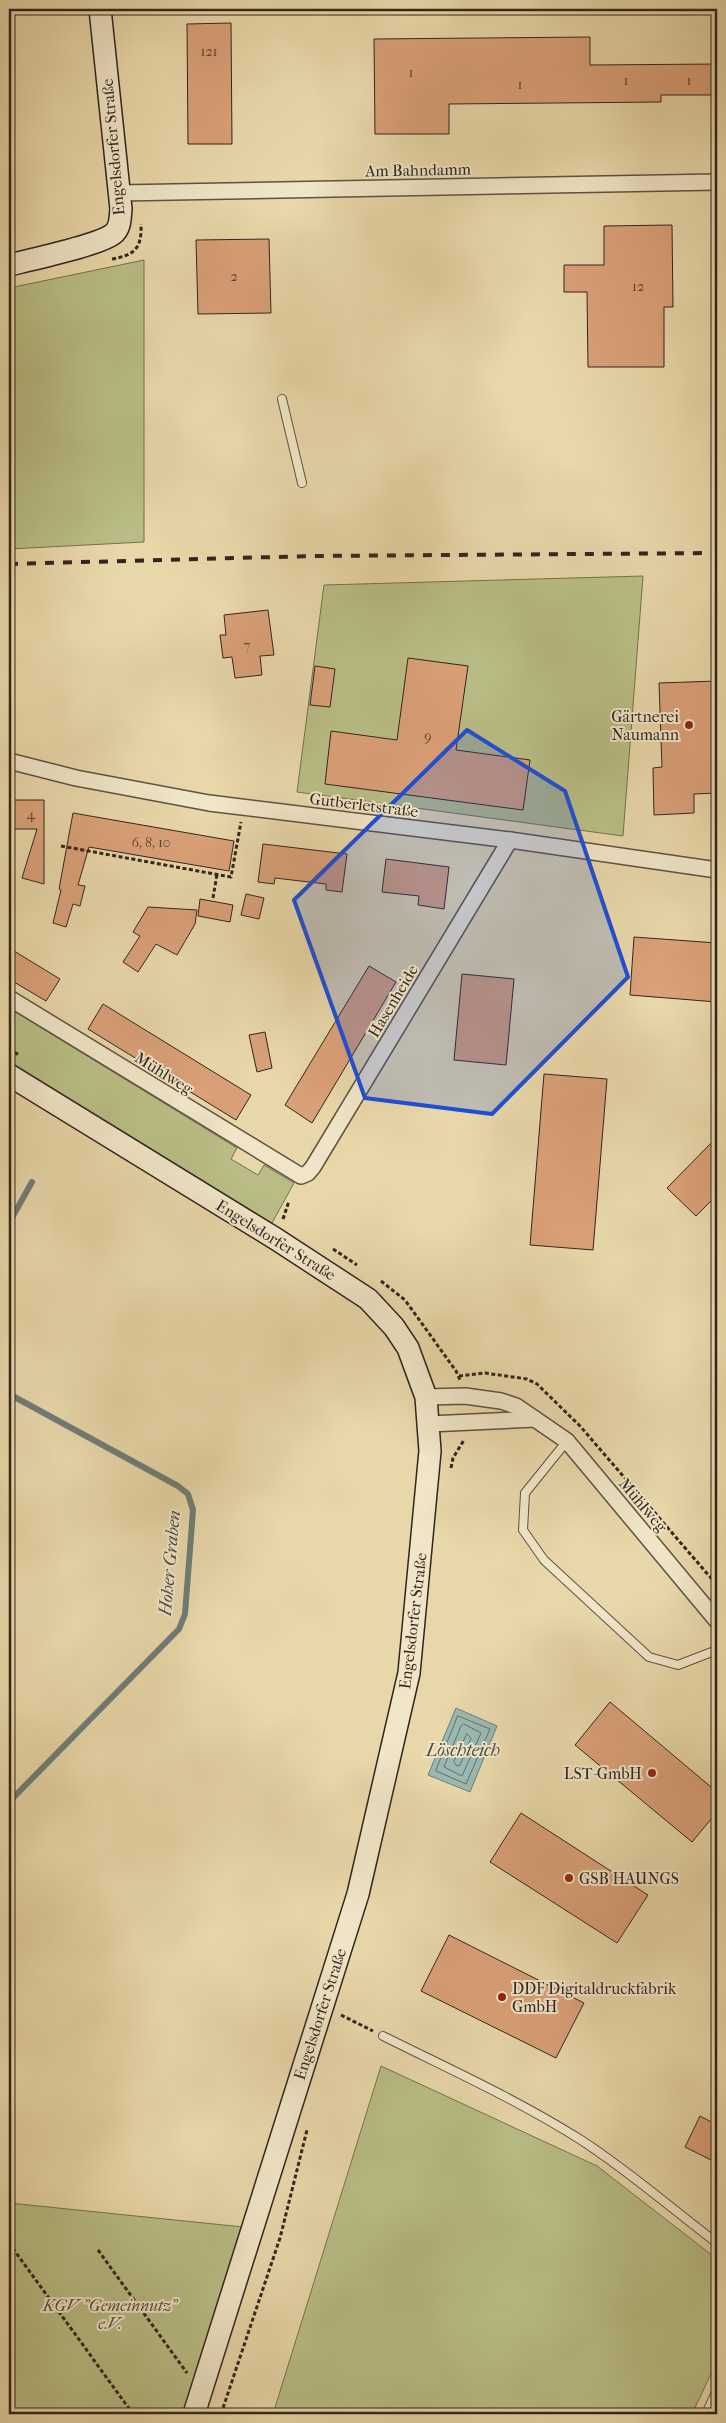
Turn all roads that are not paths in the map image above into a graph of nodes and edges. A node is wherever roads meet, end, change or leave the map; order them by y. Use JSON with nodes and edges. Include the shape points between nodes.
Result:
{"nodes":[{"id":1,"x":100,"y":9,"type":"edge"},
{"id":2,"x":717,"y":182,"type":"edge"},
{"id":3,"x":119,"y":193,"type":"junction"},
{"id":4,"x":9,"y":265,"type":"edge"},
{"id":5,"x":282,"y":399,"type":"dead end"},
{"id":6,"x":302,"y":483,"type":"dead end"},
{"id":7,"x":9,"y":761,"type":"edge"},
{"id":8,"x":510,"y":840,"type":"junction"},
{"id":9,"x":717,"y":870,"type":"edge"},
{"id":10,"x":9,"y":998,"type":"edge"},
{"id":11,"x":9,"y":1076,"type":"edge"},
{"id":12,"x":301,"y":1176,"type":"joint"},
{"id":13,"x":426,"y":1397,"type":"junction"},
{"id":14,"x":535,"y":1419,"type":"junction"},
{"id":15,"x":429,"y":1424,"type":"junction"},
{"id":16,"x":567,"y":1441,"type":"junction"},
{"id":17,"x":717,"y":1621,"type":"edge"},
{"id":18,"x":717,"y":1650,"type":"edge"},
{"id":19,"x":383,"y":2036,"type":"road end"},
{"id":20,"x":717,"y":2243,"type":"edge"},
{"id":21,"x":717,"y":2390,"type":"edge"},
{"id":22,"x":194,"y":2414,"type":"edge"},
{"id":23,"x":706,"y":2414,"type":"edge"}],
"edges":[{"from":1,"to":3,"type":"main road","name":"Engelsdorfer Straße"},
{"from":2,"to":3,"type":"street","name":"Am Bahndamm"},
{"from":3,"to":4,"type":"main road","name":"Engelsdorfer Straße","via":[[120,221],[113,234]]},
{"from":5,"to":6,"type":"lane"},
{"from":7,"to":8,"type":"street","name":"Gutberletstraße","via":[[155,794],[243,808]]},
{"from":8,"to":9,"type":"street","name":"Gutberletstraße"},
{"from":8,"to":12,"type":"street","name":"Hasenheide","via":[[313,1167]]},
{"from":10,"to":12,"type":"street","name":"Mühlweg"},
{"from":11,"to":13,"type":"main road","name":"Engelsdorfer Straße","via":[[276,1239],[368,1300],[394,1327],[408,1348]]},
{"from":13,"to":14,"type":"street","name":"Mühlweg","via":[[465,1396],[500,1401],[516,1406]]},
{"from":13,"to":15,"type":"main road","name":"Engelsdorfer Straße"},
{"from":14,"to":15,"type":"street"},
{"from":14,"to":16,"type":"street","name":"Mühlweg"},
{"from":15,"to":22,"type":"main road","name":"Engelsdorfer Straße","via":[[429,1460],[409,1673],[358,1894]]},
{"from":16,"to":17,"type":"street","name":"Mühlweg"},
{"from":16,"to":18,"type":"lane","via":[[525,1493],[523,1530],[544,1560],[649,1657],[678,1665]]},
{"from":19,"to":20,"type":"lane","via":[[537,2113],[580,2139]]},
{"from":21,"to":23,"type":"lane"}]}
